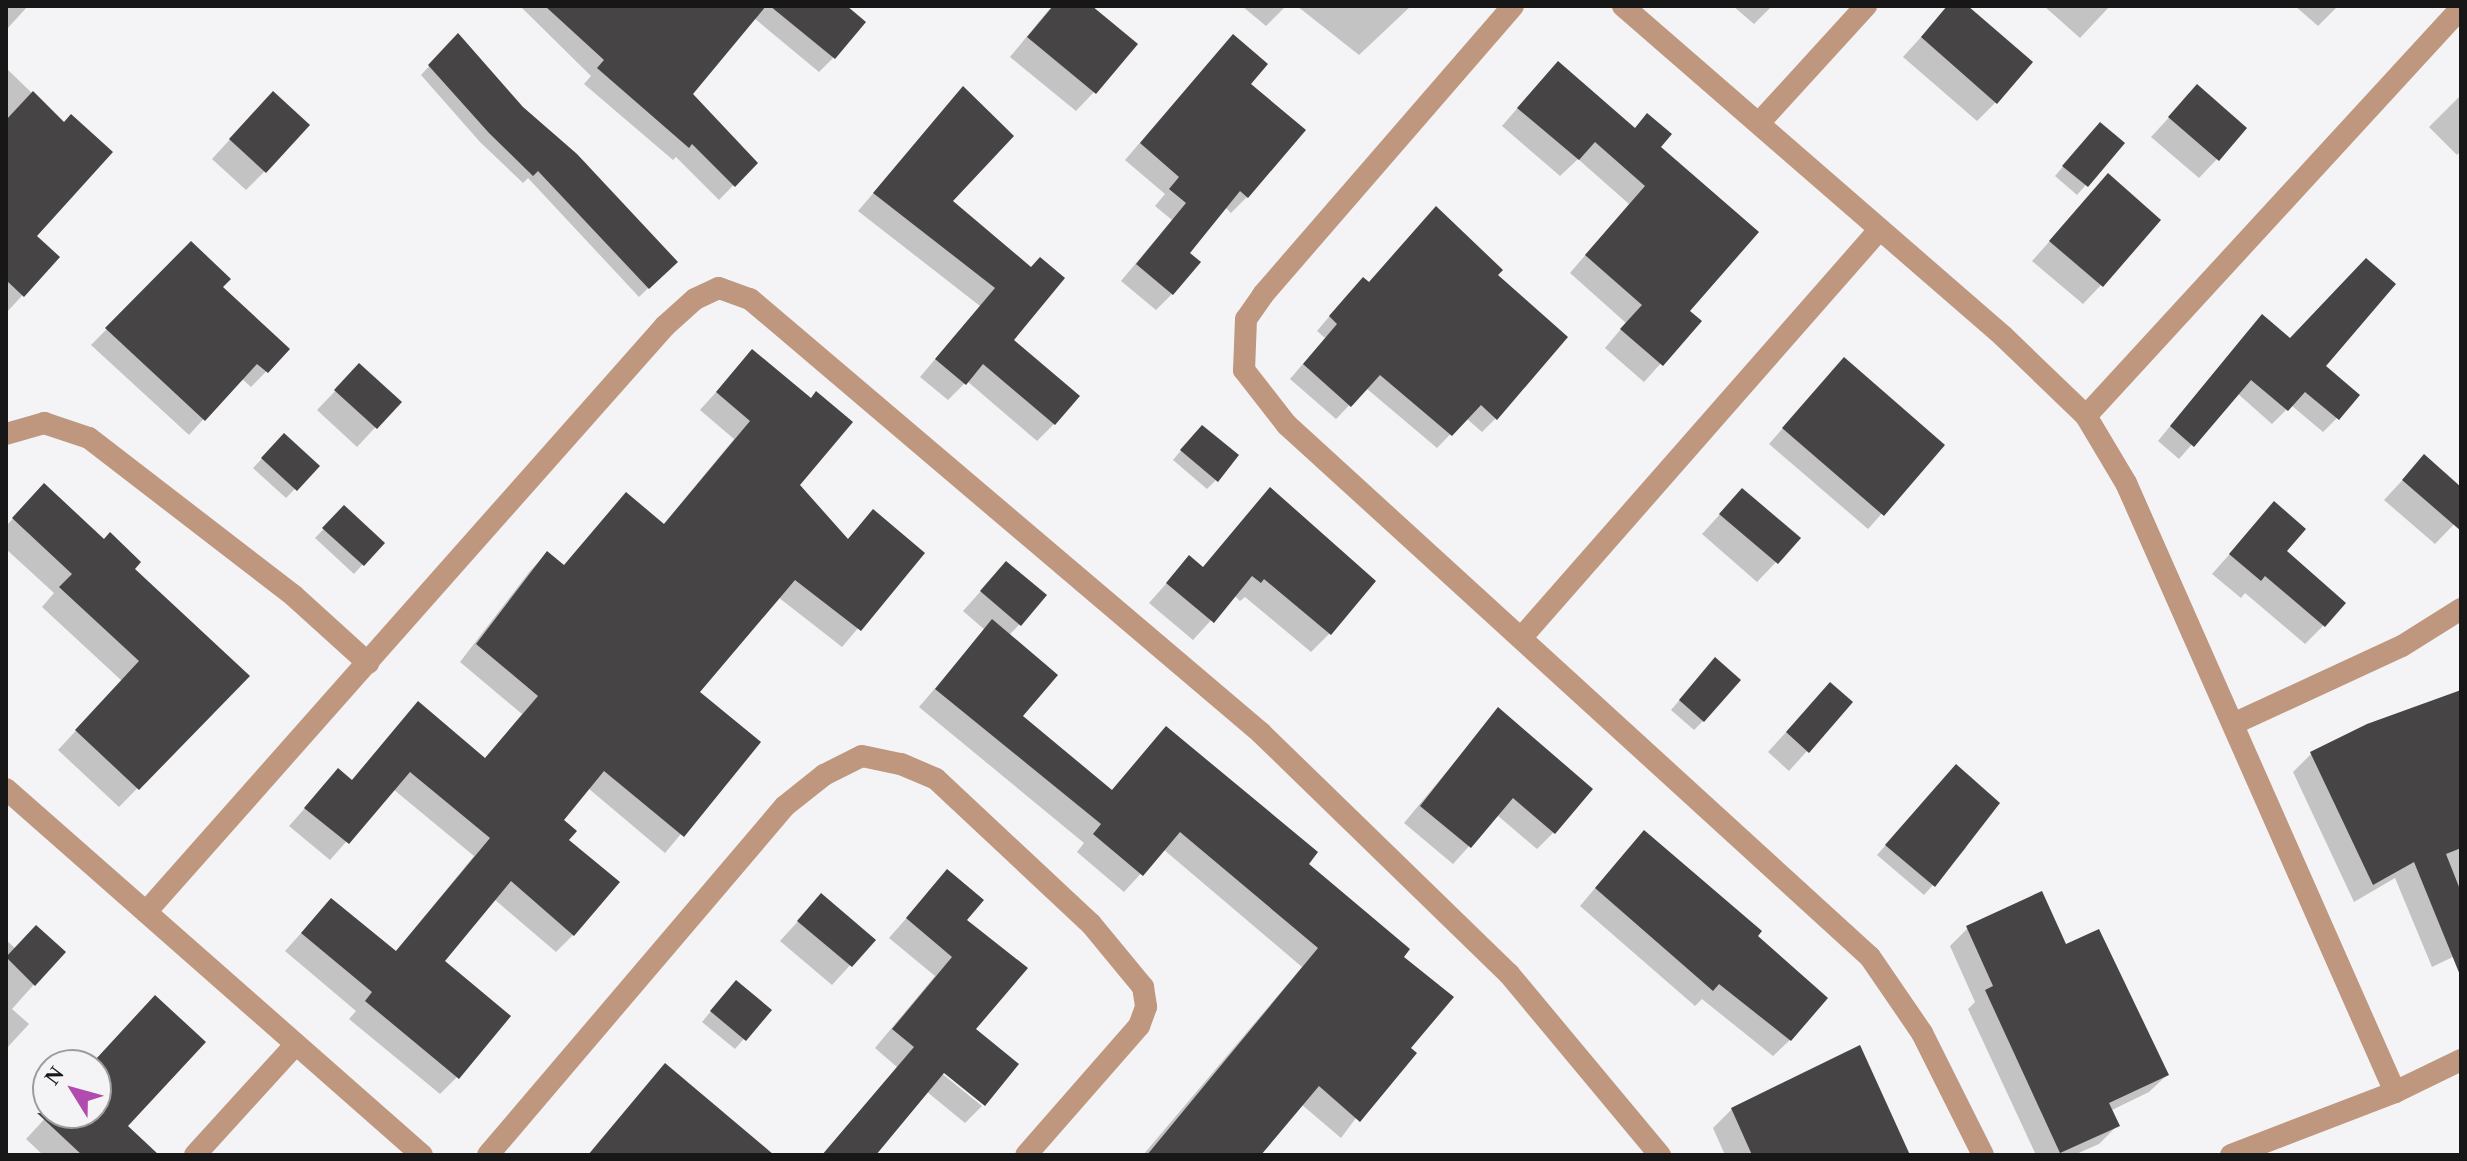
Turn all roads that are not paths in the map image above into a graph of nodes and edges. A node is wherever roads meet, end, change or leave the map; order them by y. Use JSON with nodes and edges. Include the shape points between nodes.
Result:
{"nodes":[{"id":1,"x":1513,"y":6,"type":"edge"},
{"id":2,"x":1623,"y":6,"type":"edge"},
{"id":3,"x":1866,"y":6,"type":"edge"},
{"id":4,"x":2461,"y":8,"type":"edge"},
{"id":5,"x":1759,"y":123,"type":"junction"},
{"id":6,"x":1879,"y":230,"type":"junction"},
{"id":7,"x":2086,"y":416,"type":"junction"},
{"id":8,"x":6,"y":434,"type":"edge"},
{"id":9,"x":2461,"y":609,"type":"edge"},
{"id":10,"x":1522,"y":637,"type":"junction"},
{"id":11,"x":368,"y":663,"type":"junction"},
{"id":12,"x":2233,"y":724,"type":"junction"},
{"id":13,"x":6,"y":789,"type":"edge"},
{"id":14,"x":146,"y":912,"type":"junction"},
{"id":15,"x":295,"y":1045,"type":"junction"},
{"id":16,"x":2461,"y":1060,"type":"edge"},
{"id":17,"x":2395,"y":1092,"type":"junction"},
{"id":18,"x":195,"y":1155,"type":"edge"},
{"id":19,"x":422,"y":1155,"type":"edge"},
{"id":20,"x":488,"y":1155,"type":"edge"},
{"id":21,"x":1026,"y":1155,"type":"edge"},
{"id":22,"x":1660,"y":1155,"type":"edge"},
{"id":23,"x":1983,"y":1155,"type":"edge"},
{"id":24,"x":2231,"y":1155,"type":"edge"}],
"edges":[{"from":1,"to":10,"type":"street","via":[[1263,295],[1246,319],[1241,347],[1249,379],[1287,425]]},
{"from":2,"to":5,"type":"street"},
{"from":3,"to":5,"type":"street"},
{"from":4,"to":7,"type":"street"},
{"from":5,"to":6,"type":"street"},
{"from":6,"to":7,"type":"street","via":[[2003,336]]},
{"from":6,"to":10,"type":"street"},
{"from":7,"to":12,"type":"street","via":[[2126,483]]},
{"from":8,"to":11,"type":"street","via":[[44,423],[89,438],[294,596]]},
{"from":9,"to":12,"type":"street","via":[[2402,646]]},
{"from":10,"to":23,"type":"street","via":[[1870,957],[1922,1033]]},
{"from":11,"to":14,"type":"street"},
{"from":11,"to":22,"type":"street","via":[[665,326],[695,299],[719,288],[750,299],[1295,764],[1509,974]]},
{"from":12,"to":17,"type":"street"},
{"from":13,"to":14,"type":"street"},
{"from":14,"to":15,"type":"street"},
{"from":15,"to":18,"type":"street"},
{"from":15,"to":19,"type":"street"},
{"from":16,"to":17,"type":"street"},
{"from":17,"to":24,"type":"street"},
{"from":20,"to":21,"type":"street","via":[[785,806],[824,775],[862,756],[936,779],[1091,924],[1143,987],[1146,1007],[1139,1026]]}]}
